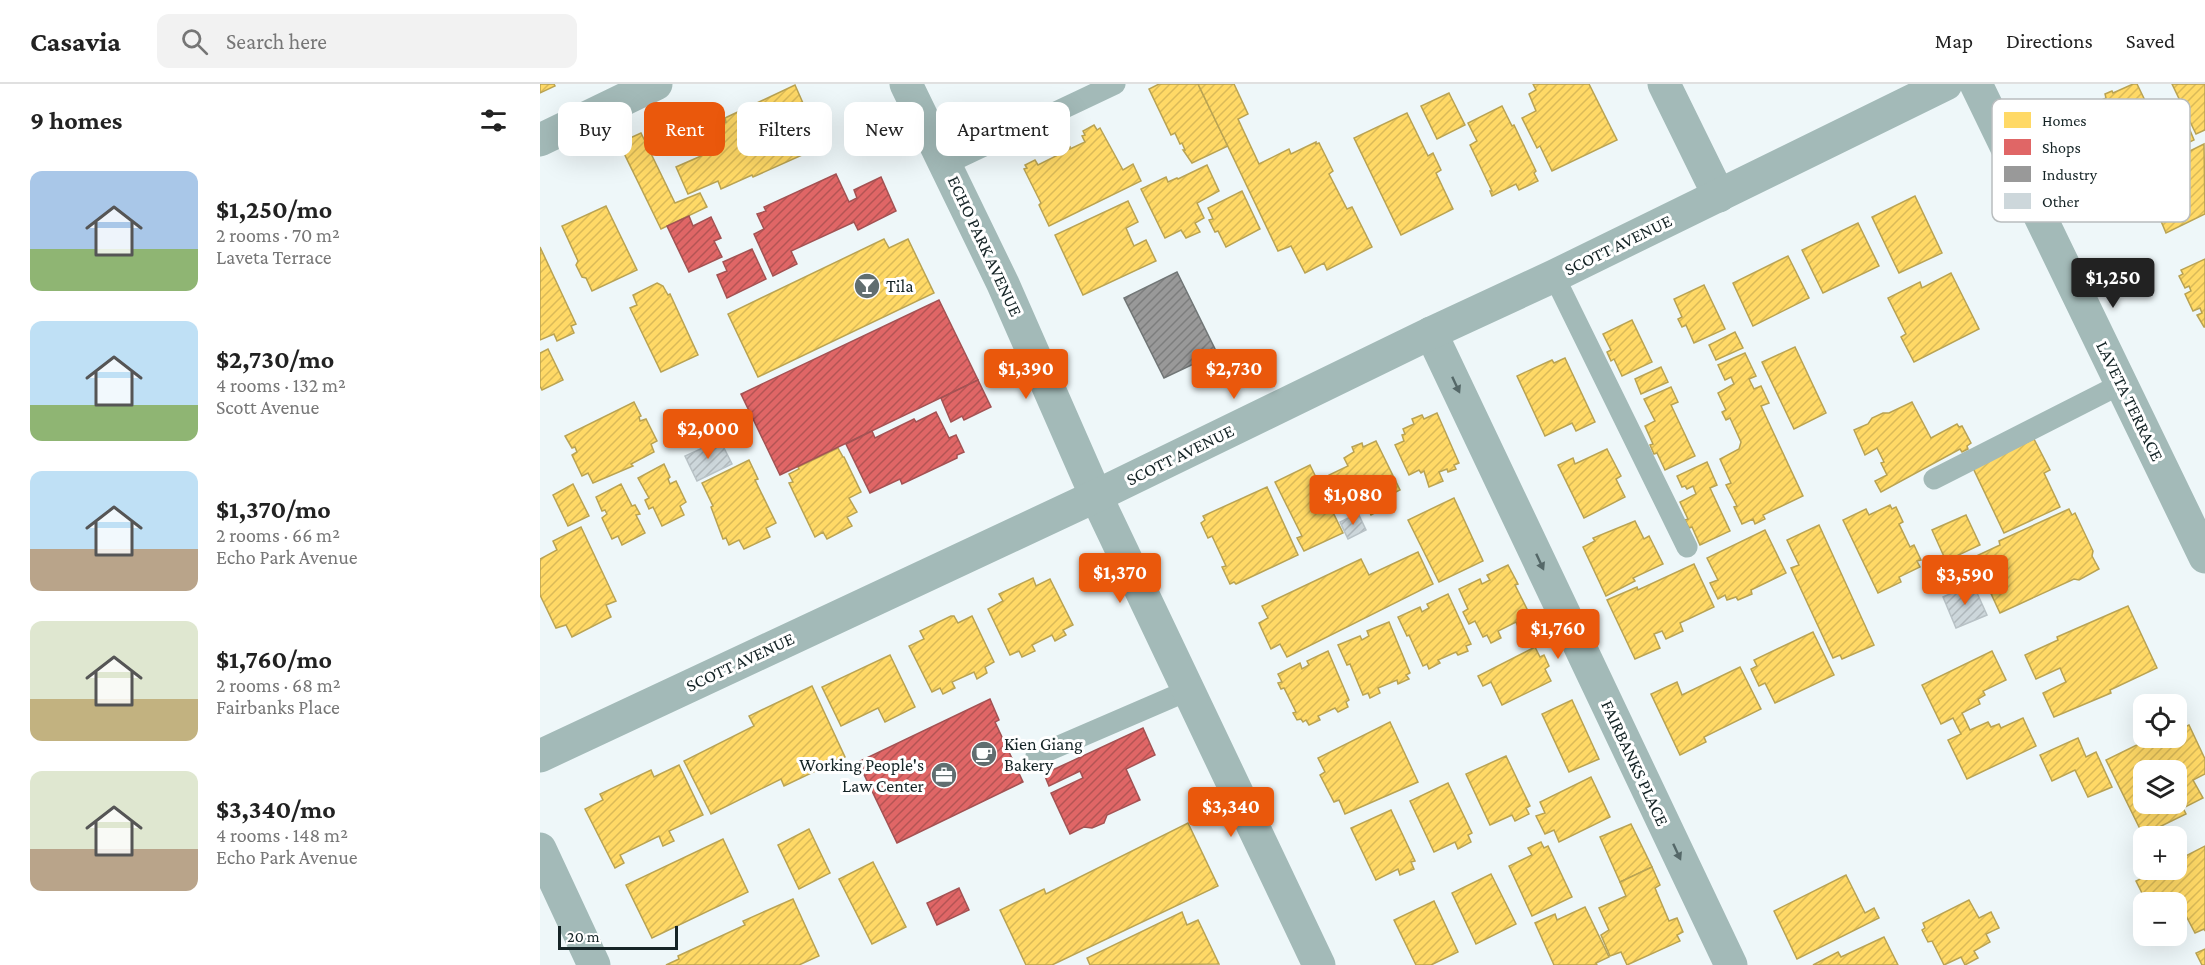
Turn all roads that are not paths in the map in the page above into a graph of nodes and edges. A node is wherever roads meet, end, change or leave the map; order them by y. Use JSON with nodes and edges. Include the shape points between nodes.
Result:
{"nodes":[{"id":1,"x":656,"y":84,"type":"edge"},
{"id":2,"x":906,"y":84,"type":"edge"},
{"id":3,"x":1115,"y":84,"type":"edge"},
{"id":4,"x":1664,"y":84,"type":"edge"},
{"id":5,"x":1946,"y":84,"type":"edge"},
{"id":6,"x":1976,"y":84,"type":"edge"},
{"id":7,"x":1992,"y":117,"type":"edge"},
{"id":8,"x":540,"y":140,"type":"edge"},
{"id":9,"x":946,"y":164,"type":"junction"},
{"id":10,"x":1719,"y":196,"type":"junction"},
{"id":11,"x":2043,"y":222,"type":"edge"},
{"id":12,"x":1554,"y":276,"type":"junction"},
{"id":13,"x":1431,"y":333,"type":"junction"},
{"id":14,"x":2121,"y":384,"type":"junction"},
{"id":15,"x":1934,"y":479,"type":"dead end"},
{"id":16,"x":1096,"y":496,"type":"junction"},
{"id":17,"x":1687,"y":547,"type":"dead end"},
{"id":18,"x":2205,"y":556,"type":"edge"},
{"id":19,"x":1189,"y":690,"type":"junction"},
{"id":20,"x":540,"y":756,"type":"edge"},
{"id":21,"x":1036,"y":756,"type":"dead end"},
{"id":22,"x":540,"y":849,"type":"edge"},
{"id":23,"x":594,"y":965,"type":"edge"},
{"id":24,"x":1319,"y":965,"type":"edge"},
{"id":25,"x":1731,"y":965,"type":"edge"}],
"edges":[{"from":1,"to":8,"type":"street"},
{"from":2,"to":9,"type":"street","name":"ECHO PARK AVENUE"},
{"from":3,"to":9,"type":"lane"},
{"from":4,"to":10,"type":"street"},
{"from":5,"to":10,"type":"street","name":"SCOTT AVENUE"},
{"from":6,"to":7,"type":"street","name":"LAVETA TERRACE"},
{"from":9,"to":16,"type":"street","name":"ECHO PARK AVENUE"},
{"from":10,"to":12,"type":"street","name":"SCOTT AVENUE"},
{"from":11,"to":14,"type":"street","name":"LAVETA TERRACE"},
{"from":12,"to":13,"type":"street","name":"SCOTT AVENUE"},
{"from":12,"to":17,"type":"lane"},
{"from":13,"to":16,"type":"street","name":"SCOTT AVENUE"},
{"from":13,"to":25,"type":"street","name":"FAIRBANKS PLACE","one_way":true},
{"from":14,"to":15,"type":"lane"},
{"from":14,"to":18,"type":"street","name":"LAVETA TERRACE"},
{"from":16,"to":19,"type":"street","name":"ECHO PARK AVENUE"},
{"from":16,"to":20,"type":"street","name":"SCOTT AVENUE"},
{"from":19,"to":21,"type":"lane"},
{"from":19,"to":24,"type":"street","name":"ECHO PARK AVENUE"},
{"from":22,"to":23,"type":"street"}]}
